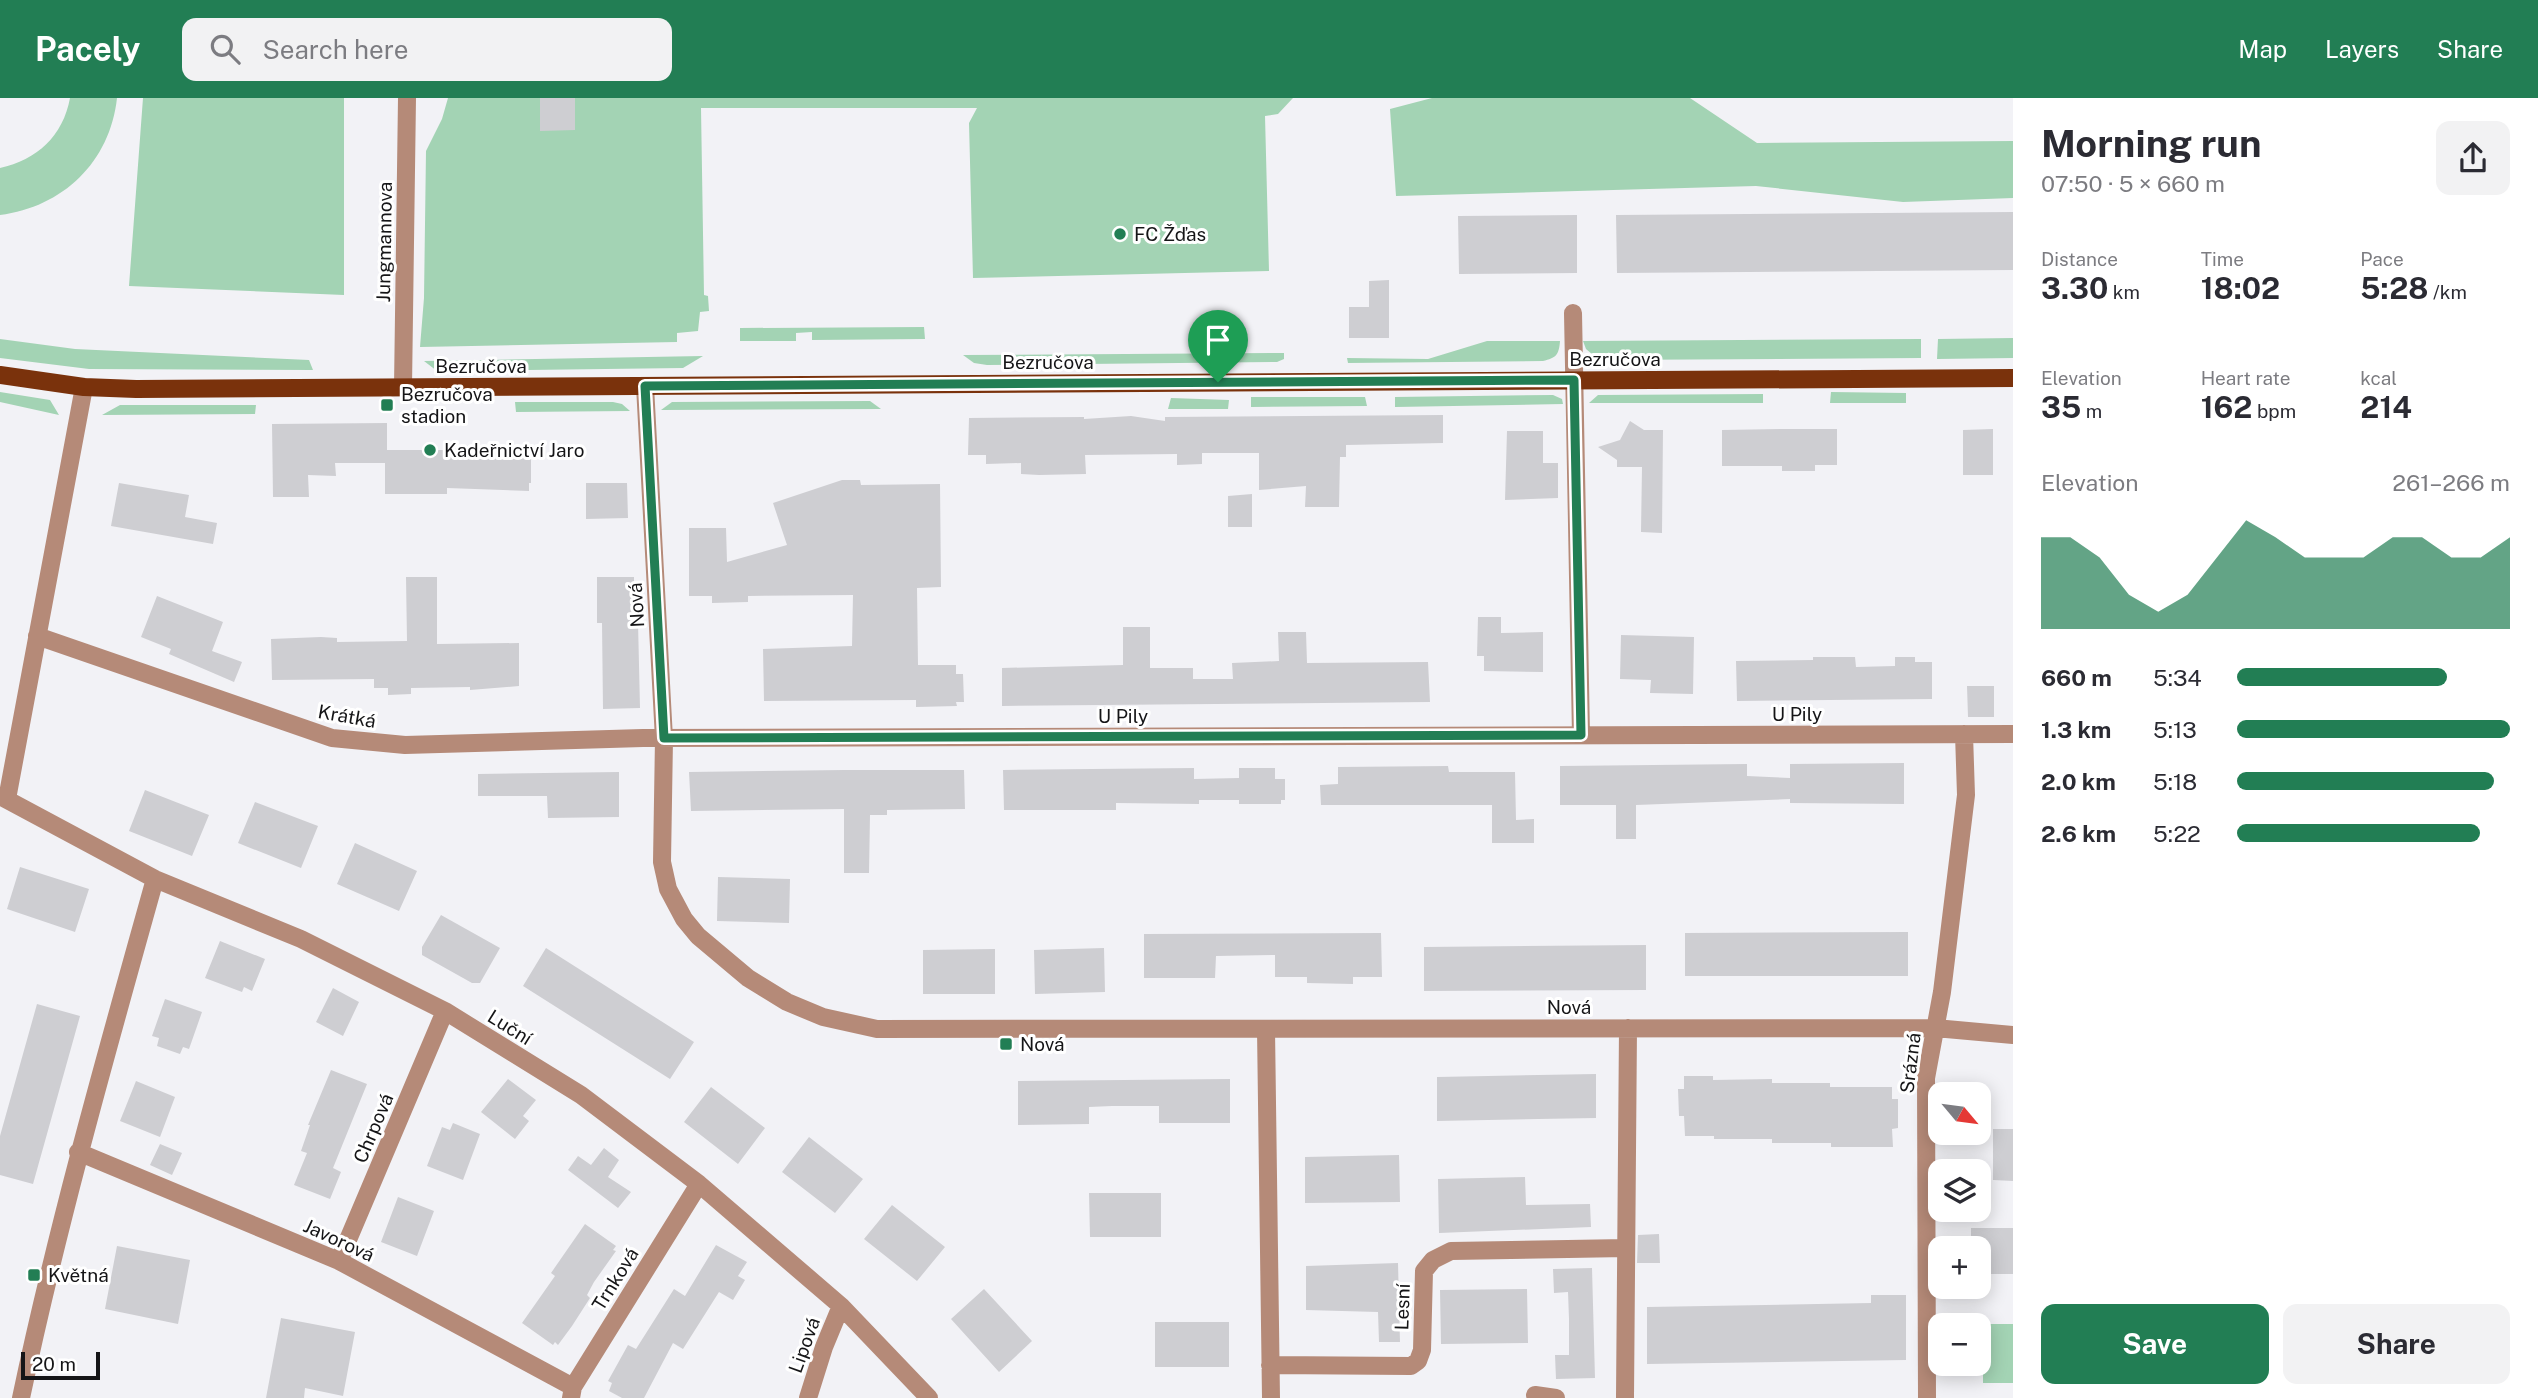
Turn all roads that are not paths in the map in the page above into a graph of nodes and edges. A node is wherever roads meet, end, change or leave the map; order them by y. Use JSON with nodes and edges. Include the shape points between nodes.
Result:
{"nodes":[{"id":1,"x":407,"y":98,"type":"edge"},
{"id":2,"x":1573,"y":313,"type":"dead end"},
{"id":3,"x":0,"y":375,"type":"edge"},
{"id":4,"x":2013,"y":378,"type":"edge"},
{"id":5,"x":1574,"y":380,"type":"junction"},
{"id":6,"x":645,"y":386,"type":"junction"},
{"id":7,"x":84,"y":387,"type":"junction"},
{"id":8,"x":403,"y":387,"type":"junction"},
{"id":9,"x":37,"y":636,"type":"junction"},
{"id":10,"x":1964,"y":734,"type":"junction"},
{"id":11,"x":2013,"y":734,"type":"edge"},
{"id":12,"x":1581,"y":735,"type":"junction"},
{"id":13,"x":664,"y":738,"type":"junction"},
{"id":14,"x":3,"y":798,"type":"edge"},
{"id":15,"x":155,"y":879,"type":"junction"},
{"id":16,"x":445,"y":1011,"type":"junction"},
{"id":17,"x":1628,"y":1028,"type":"junction"},
{"id":18,"x":1935,"y":1028,"type":"junction"},
{"id":19,"x":1266,"y":1029,"type":"junction"},
{"id":20,"x":2013,"y":1035,"type":"edge"},
{"id":21,"x":79,"y":1152,"type":"junction"},
{"id":22,"x":699,"y":1184,"type":"junction"},
{"id":23,"x":1626,"y":1248,"type":"junction"},
{"id":24,"x":339,"y":1261,"type":"junction"},
{"id":25,"x":841,"y":1306,"type":"junction"},
{"id":26,"x":1270,"y":1365,"type":"junction"},
{"id":27,"x":572,"y":1392,"type":"edge"},
{"id":28,"x":1535,"y":1395,"type":"dead end"},
{"id":29,"x":21,"y":1398,"type":"edge"},
{"id":30,"x":808,"y":1398,"type":"edge"},
{"id":31,"x":929,"y":1398,"type":"edge"},
{"id":32,"x":1271,"y":1398,"type":"edge"},
{"id":33,"x":1556,"y":1398,"type":"edge"},
{"id":34,"x":1625,"y":1398,"type":"edge"},
{"id":35,"x":1927,"y":1398,"type":"edge"}],
"edges":[{"from":1,"to":8,"type":"street","name":"Jungmannova"},
{"from":2,"to":5,"type":"street"},
{"from":3,"to":7,"type":"main road"},
{"from":4,"to":5,"type":"main road","name":"Bezručova"},
{"from":5,"to":6,"type":"main road","name":"Bezručova"},
{"from":5,"to":12,"type":"street"},
{"from":6,"to":8,"type":"main road","name":"Bezručova"},
{"from":6,"to":13,"type":"street","name":"Nová"},
{"from":7,"to":8,"type":"main road","name":"Bezručova"},
{"from":7,"to":9,"type":"street"},
{"from":9,"to":13,"type":"street","name":"Krátká","via":[[351,742],[428,745]]},
{"from":9,"to":14,"type":"street"},
{"from":10,"to":11,"type":"street","name":"U Pily"},
{"from":10,"to":12,"type":"street","name":"U Pily"},
{"from":10,"to":18,"type":"street","name":"Srázná","via":[[1966,795]]},
{"from":12,"to":13,"type":"street","name":"U Pily"},
{"from":13,"to":19,"type":"street","name":"Nová","via":[[662,862],[675,906],[707,944],[787,1002],[835,1021],[877,1029]]},
{"from":14,"to":15,"type":"street","name":"Luční"},
{"from":15,"to":16,"type":"street","name":"Luční","via":[[301,939]]},
{"from":15,"to":21,"type":"street"},
{"from":16,"to":22,"type":"street","name":"Luční","via":[[581,1096]]},
{"from":16,"to":24,"type":"street","name":"Chrpová"},
{"from":17,"to":18,"type":"street","name":"Nová"},
{"from":17,"to":19,"type":"street","name":"Nová"},
{"from":17,"to":23,"type":"street"},
{"from":18,"to":20,"type":"street","name":"Nová"},
{"from":18,"to":35,"type":"street","name":"Srázná","via":[[1926,1078]]},
{"from":19,"to":26,"type":"street"},
{"from":21,"to":24,"type":"street","name":"Javorová"},
{"from":21,"to":29,"type":"street"},
{"from":22,"to":25,"type":"street","name":"Luční"},
{"from":22,"to":27,"type":"street","name":"Trnková"},
{"from":23,"to":26,"type":"street","name":"Lesní","via":[[1451,1251],[1424,1271],[1422,1350],[1412,1366]]},
{"from":23,"to":34,"type":"street"},
{"from":24,"to":27,"type":"street","name":"Javorová"},
{"from":25,"to":30,"type":"street","name":"Lipová"},
{"from":25,"to":31,"type":"street","name":"Luční"},
{"from":26,"to":32,"type":"street"},
{"from":28,"to":33,"type":"street"}]}
